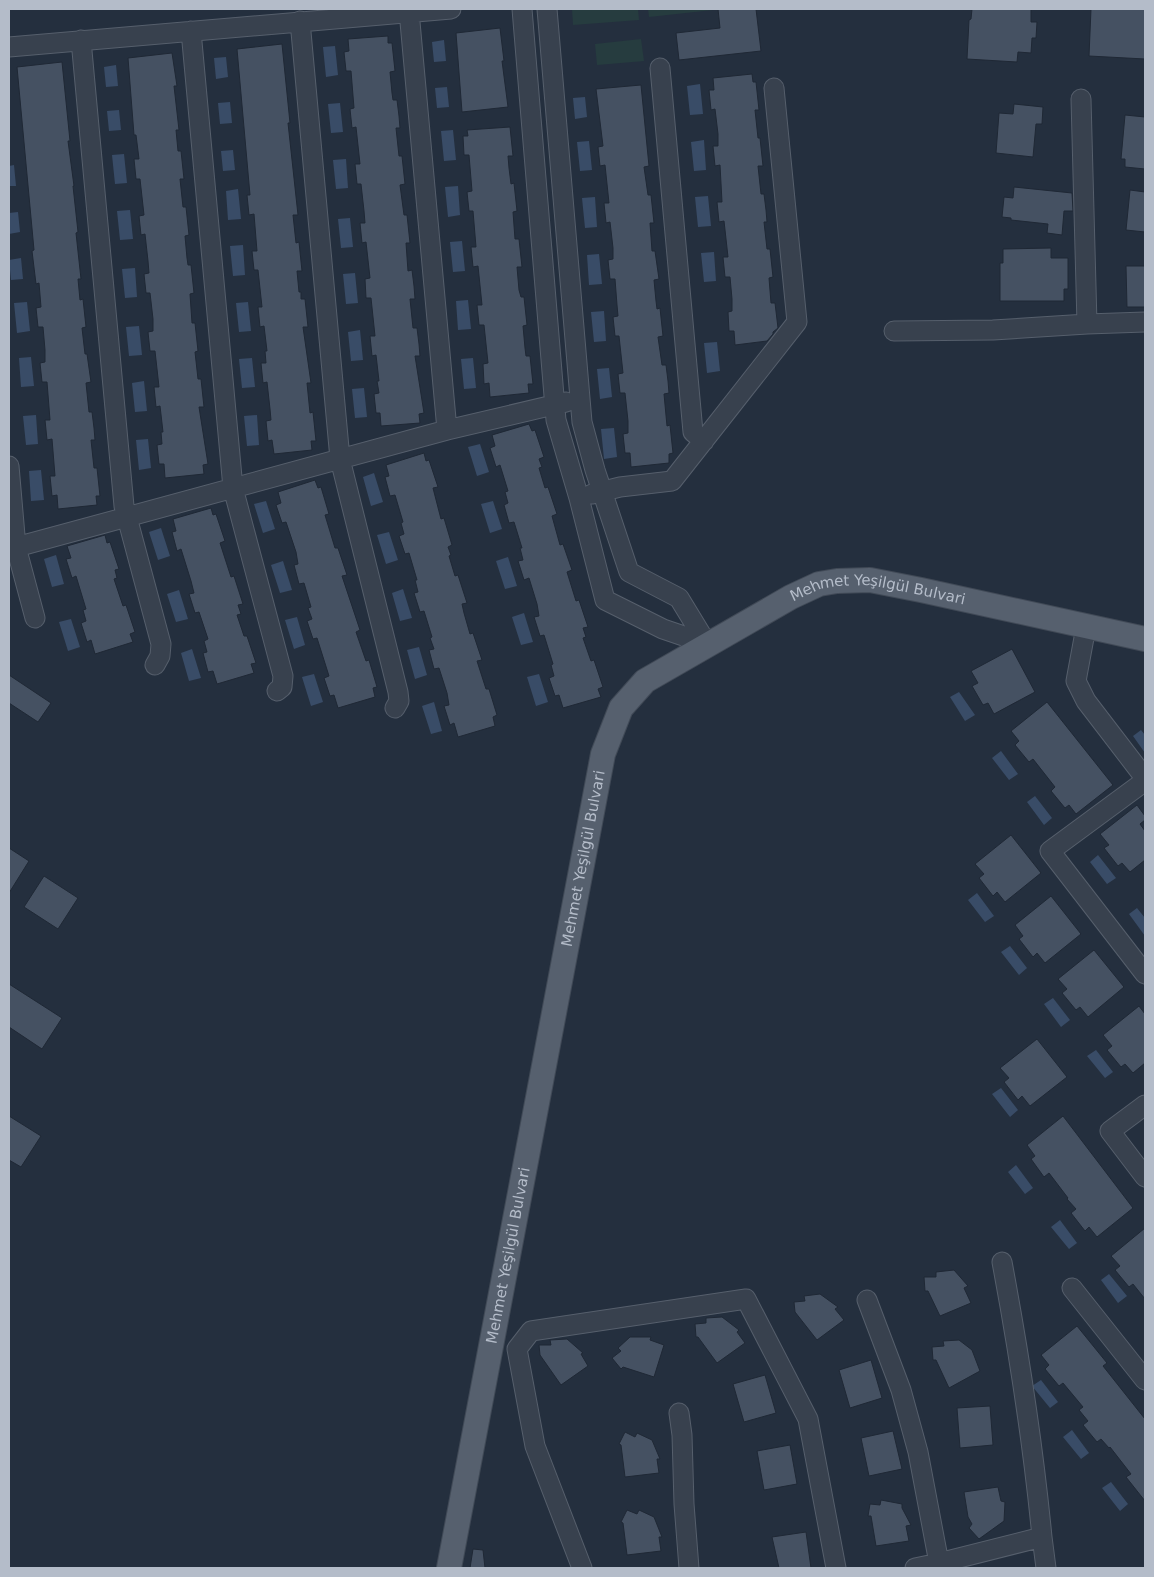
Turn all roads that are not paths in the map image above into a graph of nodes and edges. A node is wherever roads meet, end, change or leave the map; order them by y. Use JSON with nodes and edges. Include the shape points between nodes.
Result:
{"nodes":[{"id":1,"x":451,"y":9,"type":"edge"},
{"id":2,"x":522,"y":9,"type":"edge"},
{"id":3,"x":547,"y":9,"type":"edge"},
{"id":4,"x":409,"y":12,"type":"junction"},
{"id":5,"x":300,"y":21,"type":"junction"},
{"id":6,"x":191,"y":31,"type":"junction"},
{"id":7,"x":81,"y":40,"type":"junction"},
{"id":8,"x":9,"y":47,"type":"edge"},
{"id":9,"x":660,"y":68,"type":"dead end"},
{"id":10,"x":774,"y":88,"type":"dead end"},
{"id":11,"x":1081,"y":99,"type":"dead end"},
{"id":12,"x":1145,"y":322,"type":"edge"},
{"id":13,"x":1087,"y":324,"type":"junction"},
{"id":14,"x":894,"y":331,"type":"dead end"},
{"id":15,"x":581,"y":400,"type":"junction"},
{"id":16,"x":555,"y":404,"type":"junction"},
{"id":17,"x":582,"y":422,"type":"junction"},
{"id":18,"x":558,"y":426,"type":"junction"},
{"id":19,"x":447,"y":430,"type":"junction"},
{"id":20,"x":704,"y":441,"type":"junction"},
{"id":21,"x":340,"y":459,"type":"junction"},
{"id":22,"x":9,"y":466,"type":"edge"},
{"id":23,"x":233,"y":488,"type":"junction"},
{"id":24,"x":603,"y":491,"type":"junction"},
{"id":25,"x":579,"y":498,"type":"junction"},
{"id":26,"x":126,"y":517,"type":"junction"},
{"id":27,"x":12,"y":548,"type":"edge"},
{"id":28,"x":35,"y":618,"type":"dead end"},
{"id":29,"x":1086,"y":627,"type":"junction"},
{"id":30,"x":1145,"y":639,"type":"edge"},
{"id":31,"x":707,"y":644,"type":"junction"},
{"id":32,"x":155,"y":665,"type":"dead end"},
{"id":33,"x":277,"y":691,"type":"dead end"},
{"id":34,"x":394,"y":708,"type":"dead end"},
{"id":35,"x":1145,"y":780,"type":"edge"},
{"id":36,"x":1145,"y":974,"type":"edge"},
{"id":37,"x":1145,"y":1105,"type":"edge"},
{"id":38,"x":1145,"y":1177,"type":"edge"},
{"id":39,"x":1002,"y":1262,"type":"dead end"},
{"id":40,"x":1072,"y":1288,"type":"dead end"},
{"id":41,"x":867,"y":1300,"type":"dead end"},
{"id":42,"x":1145,"y":1380,"type":"edge"},
{"id":43,"x":678,"y":1414,"type":"dead end"},
{"id":44,"x":1042,"y":1537,"type":"junction"},
{"id":45,"x":938,"y":1566,"type":"edge"},
{"id":46,"x":449,"y":1568,"type":"edge"},
{"id":47,"x":582,"y":1568,"type":"edge"},
{"id":48,"x":689,"y":1568,"type":"edge"},
{"id":49,"x":836,"y":1568,"type":"edge"},
{"id":50,"x":915,"y":1568,"type":"edge"},
{"id":51,"x":1046,"y":1568,"type":"edge"}],
"edges":[{"from":1,"to":4,"type":"street"},
{"from":2,"to":16,"type":"street"},
{"from":3,"to":15,"type":"street"},
{"from":4,"to":5,"type":"street"},
{"from":4,"to":19,"type":"street"},
{"from":5,"to":6,"type":"street"},
{"from":5,"to":21,"type":"street"},
{"from":6,"to":7,"type":"street"},
{"from":6,"to":23,"type":"street"},
{"from":7,"to":8,"type":"street"},
{"from":7,"to":26,"type":"street"},
{"from":9,"to":20,"type":"street","via":[[693,432]]},
{"from":10,"to":20,"type":"street","via":[[797,322]]},
{"from":11,"to":13,"type":"street"},
{"from":12,"to":13,"type":"street"},
{"from":13,"to":14,"type":"street","via":[[993,330]]},
{"from":15,"to":16,"type":"street"},
{"from":15,"to":17,"type":"street"},
{"from":16,"to":18,"type":"street"},
{"from":16,"to":19,"type":"street"},
{"from":17,"to":18,"type":"street"},
{"from":17,"to":24,"type":"street"},
{"from":18,"to":25,"type":"street"},
{"from":19,"to":21,"type":"street"},
{"from":20,"to":24,"type":"street","via":[[672,481],[620,486]]},
{"from":21,"to":23,"type":"street"},
{"from":21,"to":34,"type":"street","via":[[398,692],[399,701]]},
{"from":22,"to":27,"type":"street"},
{"from":23,"to":26,"type":"street"},
{"from":23,"to":33,"type":"street","via":[[283,676],[282,687]]},
{"from":24,"to":25,"type":"street"},
{"from":24,"to":31,"type":"street","via":[[629,572],[679,598]]},
{"from":25,"to":31,"type":"street","via":[[605,600],[663,629]]},
{"from":26,"to":27,"type":"street"},
{"from":26,"to":32,"type":"street","via":[[161,644]]},
{"from":27,"to":28,"type":"street"},
{"from":29,"to":30,"type":"main road","name":"Mehmet Yeşilgül Bulvari"},
{"from":29,"to":31,"type":"main road","name":"Mehmet Yeşilgül Bulvari","via":[[870,580],[838,580],[819,584],[791,597]]},
{"from":29,"to":35,"type":"street","via":[[1076,681],[1086,701]]},
{"from":31,"to":46,"type":"main road","name":"Mehmet Yeşilgül Bulvari","via":[[645,681],[621,708],[603,754]]},
{"from":35,"to":36,"type":"street","via":[[1050,851]]},
{"from":37,"to":38,"type":"street","via":[[1110,1131]]},
{"from":39,"to":44,"type":"street","via":[[1018,1348]]},
{"from":40,"to":42,"type":"street"},
{"from":41,"to":45,"type":"street","via":[[901,1390],[918,1452]]},
{"from":43,"to":48,"type":"street","via":[[682,1434]]},
{"from":44,"to":45,"type":"street"},
{"from":44,"to":51,"type":"street"},
{"from":45,"to":50,"type":"street"},
{"from":47,"to":49,"type":"street","via":[[535,1446],[516,1349],[531,1331],[746,1299],[808,1419]]}]}
